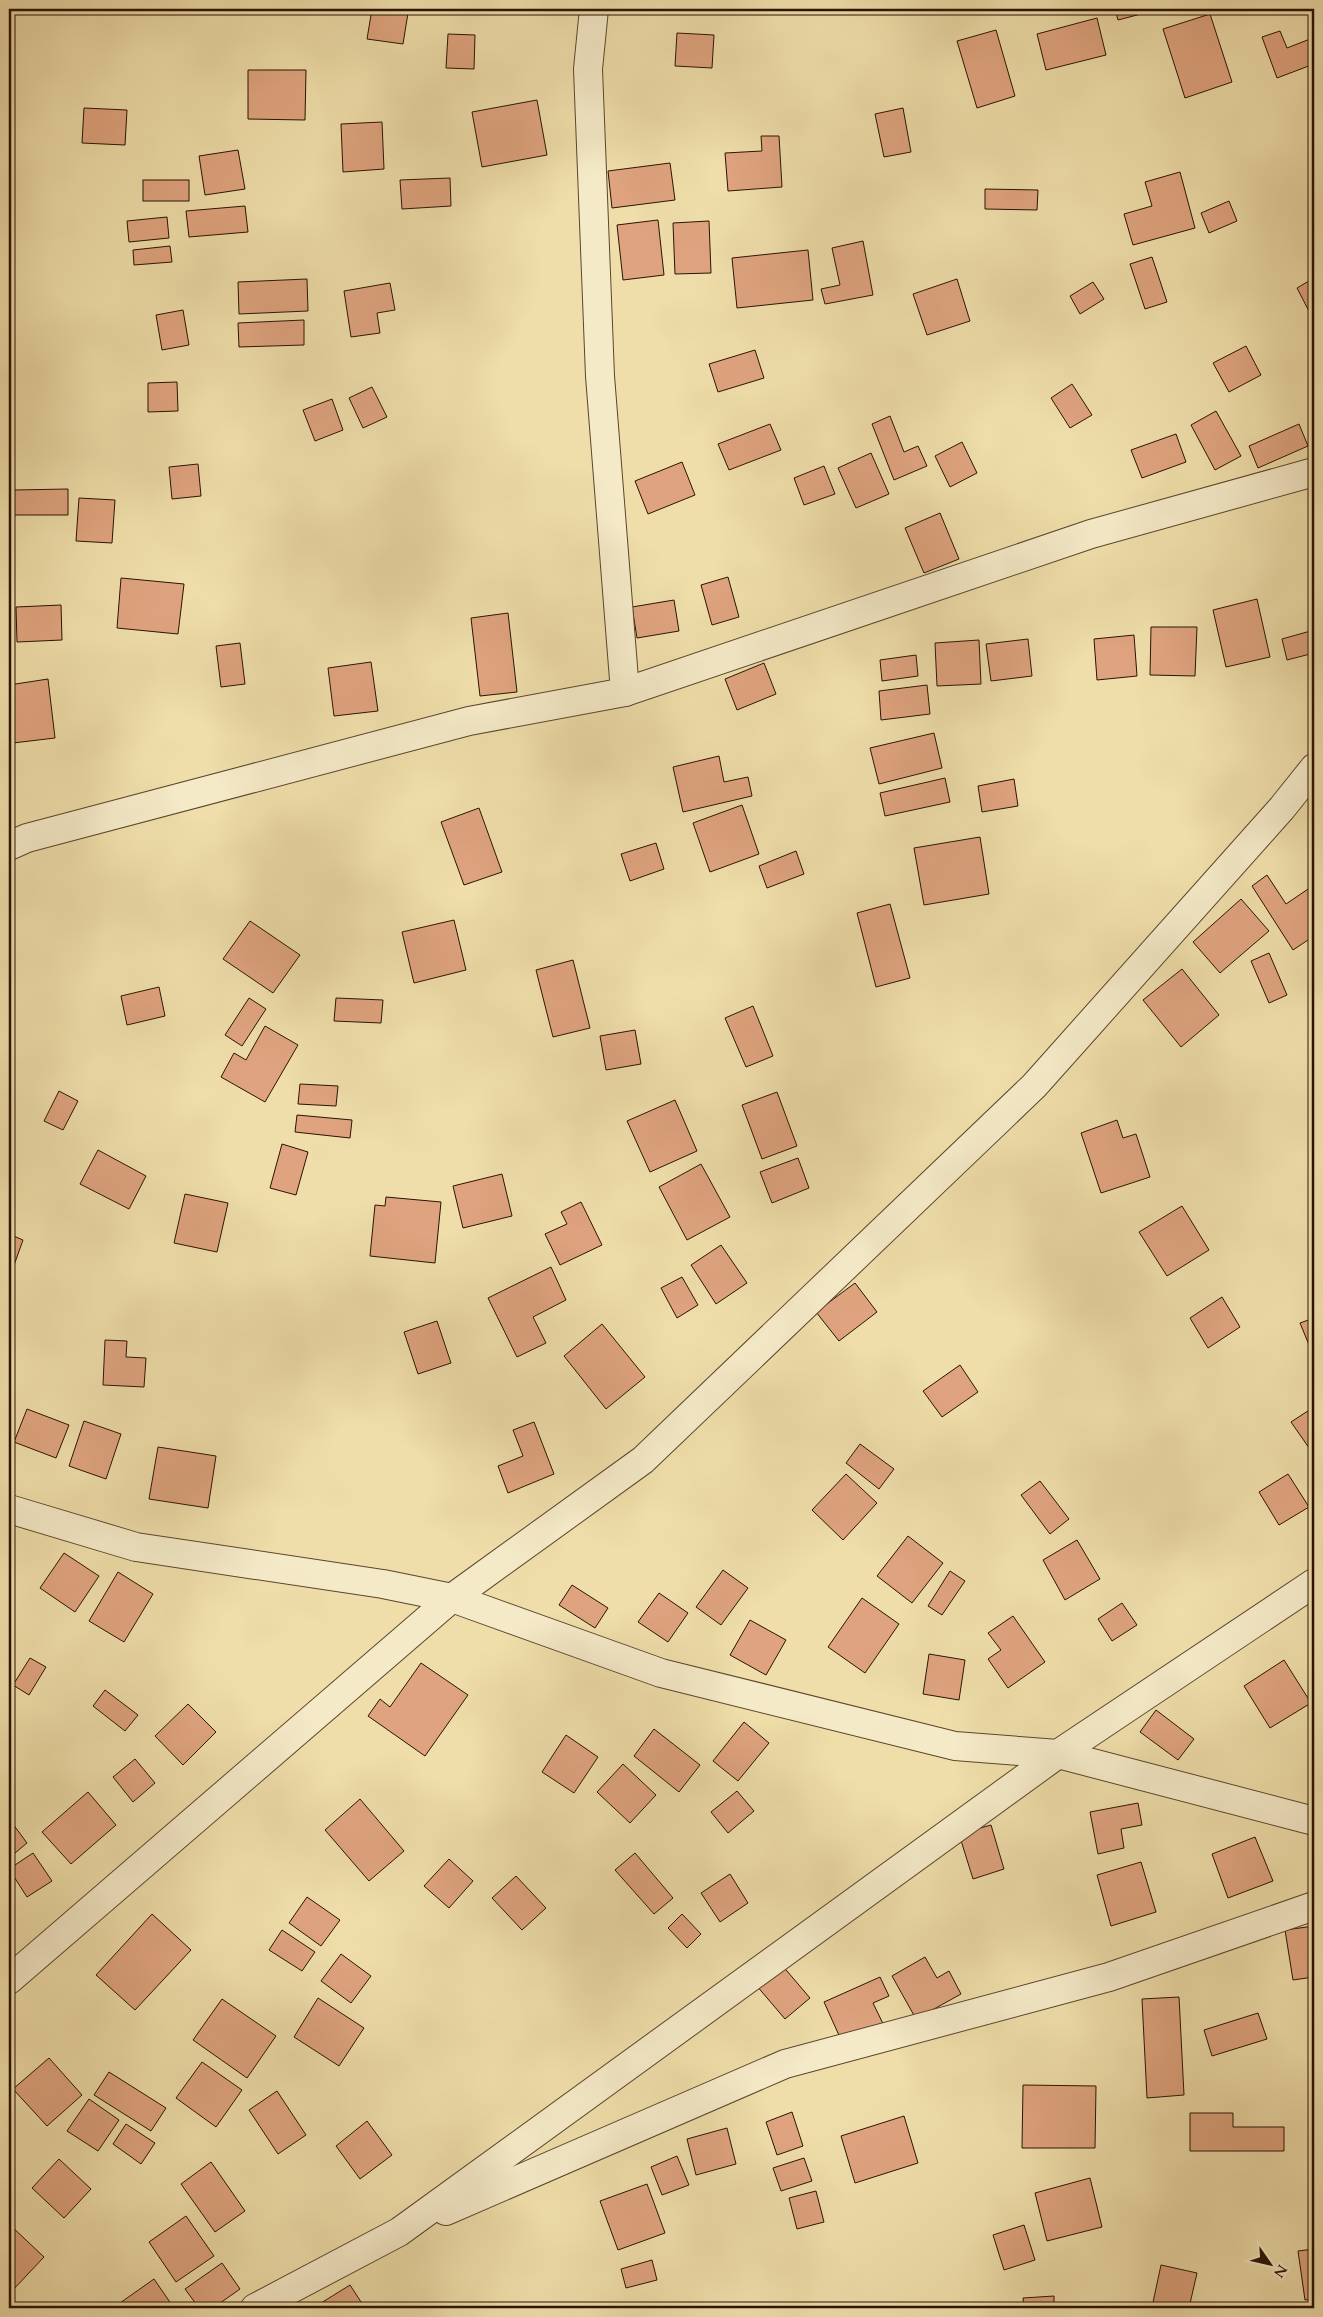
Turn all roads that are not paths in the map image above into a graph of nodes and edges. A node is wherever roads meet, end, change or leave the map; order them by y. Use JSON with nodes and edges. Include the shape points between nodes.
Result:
{"nodes":[{"id":1,"x":594,"y":9,"type":"edge"},
{"id":2,"x":1314,"y":472,"type":"edge"},
{"id":3,"x":625,"y":692,"type":"junction"},
{"id":4,"x":1314,"y":768,"type":"edge"},
{"id":5,"x":9,"y":846,"type":"edge"},
{"id":6,"x":9,"y":1509,"type":"edge"},
{"id":7,"x":1314,"y":1583,"type":"edge"},
{"id":8,"x":452,"y":1598,"type":"junction"},
{"id":9,"x":1058,"y":1754,"type":"junction"},
{"id":10,"x":1314,"y":1821,"type":"edge"},
{"id":11,"x":1314,"y":1906,"type":"edge"},
{"id":12,"x":9,"y":1980,"type":"edge"},
{"id":13,"x":399,"y":2232,"type":"junction"},
{"id":14,"x":256,"y":2308,"type":"edge"}],
"edges":[{"from":1,"to":3,"type":"street","via":[[588,69],[600,376]]},
{"from":2,"to":3,"type":"street","via":[[1091,534]]},
{"from":3,"to":5,"type":"street","via":[[469,721],[36,835]]},
{"from":4,"to":8,"type":"street","via":[[1034,1086],[643,1460]]},
{"from":6,"to":8,"type":"street","via":[[136,1547],[383,1584]]},
{"from":7,"to":9,"type":"street"},
{"from":8,"to":9,"type":"street","via":[[662,1673],[955,1746]]},
{"from":8,"to":12,"type":"street"},
{"from":9,"to":10,"type":"street"},
{"from":9,"to":13,"type":"street"},
{"from":11,"to":13,"type":"street","via":[[1109,1977],[785,2064]]},
{"from":13,"to":14,"type":"street"}]}
